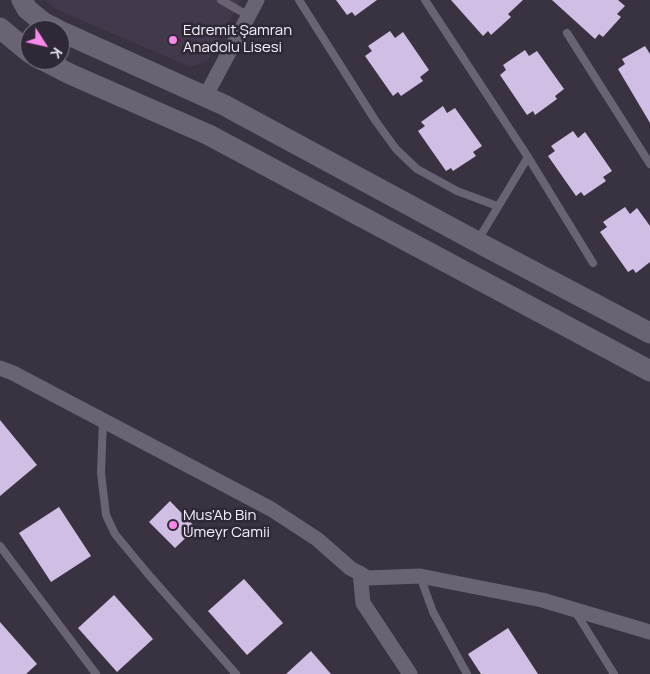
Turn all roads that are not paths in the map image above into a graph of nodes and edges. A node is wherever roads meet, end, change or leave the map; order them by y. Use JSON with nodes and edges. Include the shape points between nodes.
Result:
{"nodes":[{"id":1,"x":22,"y":0,"type":"edge"},
{"id":2,"x":221,"y":0,"type":"edge"},
{"id":3,"x":257,"y":0,"type":"edge"},
{"id":4,"x":299,"y":0,"type":"edge"},
{"id":5,"x":425,"y":0,"type":"edge"},
{"id":6,"x":249,"y":16,"type":"junction"},
{"id":7,"x":40,"y":20,"type":"edge"},
{"id":8,"x":0,"y":28,"type":"edge"},
{"id":9,"x":567,"y":33,"type":"dead end"},
{"id":10,"x":70,"y":36,"type":"edge"},
{"id":11,"x":20,"y":45,"type":"edge"},
{"id":12,"x":62,"y":70,"type":"edge"},
{"id":13,"x":205,"y":97,"type":"junction"},
{"id":14,"x":528,"y":157,"type":"junction"},
{"id":15,"x":650,"y":164,"type":"edge"},
{"id":16,"x":498,"y":206,"type":"junction"},
{"id":17,"x":477,"y":242,"type":"junction"},
{"id":18,"x":593,"y":263,"type":"dead end"},
{"id":19,"x":650,"y":333,"type":"edge"},
{"id":20,"x":0,"y":368,"type":"edge"},
{"id":21,"x":650,"y":371,"type":"edge"},
{"id":22,"x":104,"y":420,"type":"junction"},
{"id":23,"x":0,"y":546,"type":"edge"},
{"id":24,"x":360,"y":573,"type":"junction"},
{"id":25,"x":420,"y":576,"type":"junction"},
{"id":26,"x":574,"y":609,"type":"junction"},
{"id":27,"x":650,"y":632,"type":"edge"},
{"id":28,"x":96,"y":674,"type":"edge"},
{"id":29,"x":236,"y":674,"type":"edge"},
{"id":30,"x":410,"y":674,"type":"edge"},
{"id":31,"x":467,"y":674,"type":"edge"},
{"id":32,"x":614,"y":674,"type":"edge"}],
"edges":[{"from":1,"to":7,"type":"street"},
{"from":2,"to":6,"type":"lane"},
{"from":3,"to":6,"type":"street"},
{"from":4,"to":16,"type":"lane","via":[[396,148],[417,169],[457,191]]},
{"from":5,"to":14,"type":"lane"},
{"from":6,"to":13,"type":"street"},
{"from":8,"to":11,"type":"street"},
{"from":9,"to":15,"type":"lane"},
{"from":10,"to":13,"type":"street"},
{"from":12,"to":21,"type":"street","via":[[209,135]]},
{"from":13,"to":17,"type":"street"},
{"from":14,"to":16,"type":"lane"},
{"from":14,"to":18,"type":"lane"},
{"from":16,"to":17,"type":"lane"},
{"from":17,"to":19,"type":"street"},
{"from":20,"to":22,"type":"street"},
{"from":22,"to":24,"type":"street","via":[[271,509]]},
{"from":22,"to":29,"type":"lane","via":[[102,482],[106,515],[115,534]]},
{"from":23,"to":28,"type":"lane"},
{"from":24,"to":25,"type":"street","via":[[368,578]]},
{"from":24,"to":30,"type":"street","via":[[363,603]]},
{"from":25,"to":26,"type":"street"},
{"from":25,"to":31,"type":"lane","via":[[433,612]]},
{"from":26,"to":27,"type":"street"},
{"from":26,"to":32,"type":"lane"}]}
